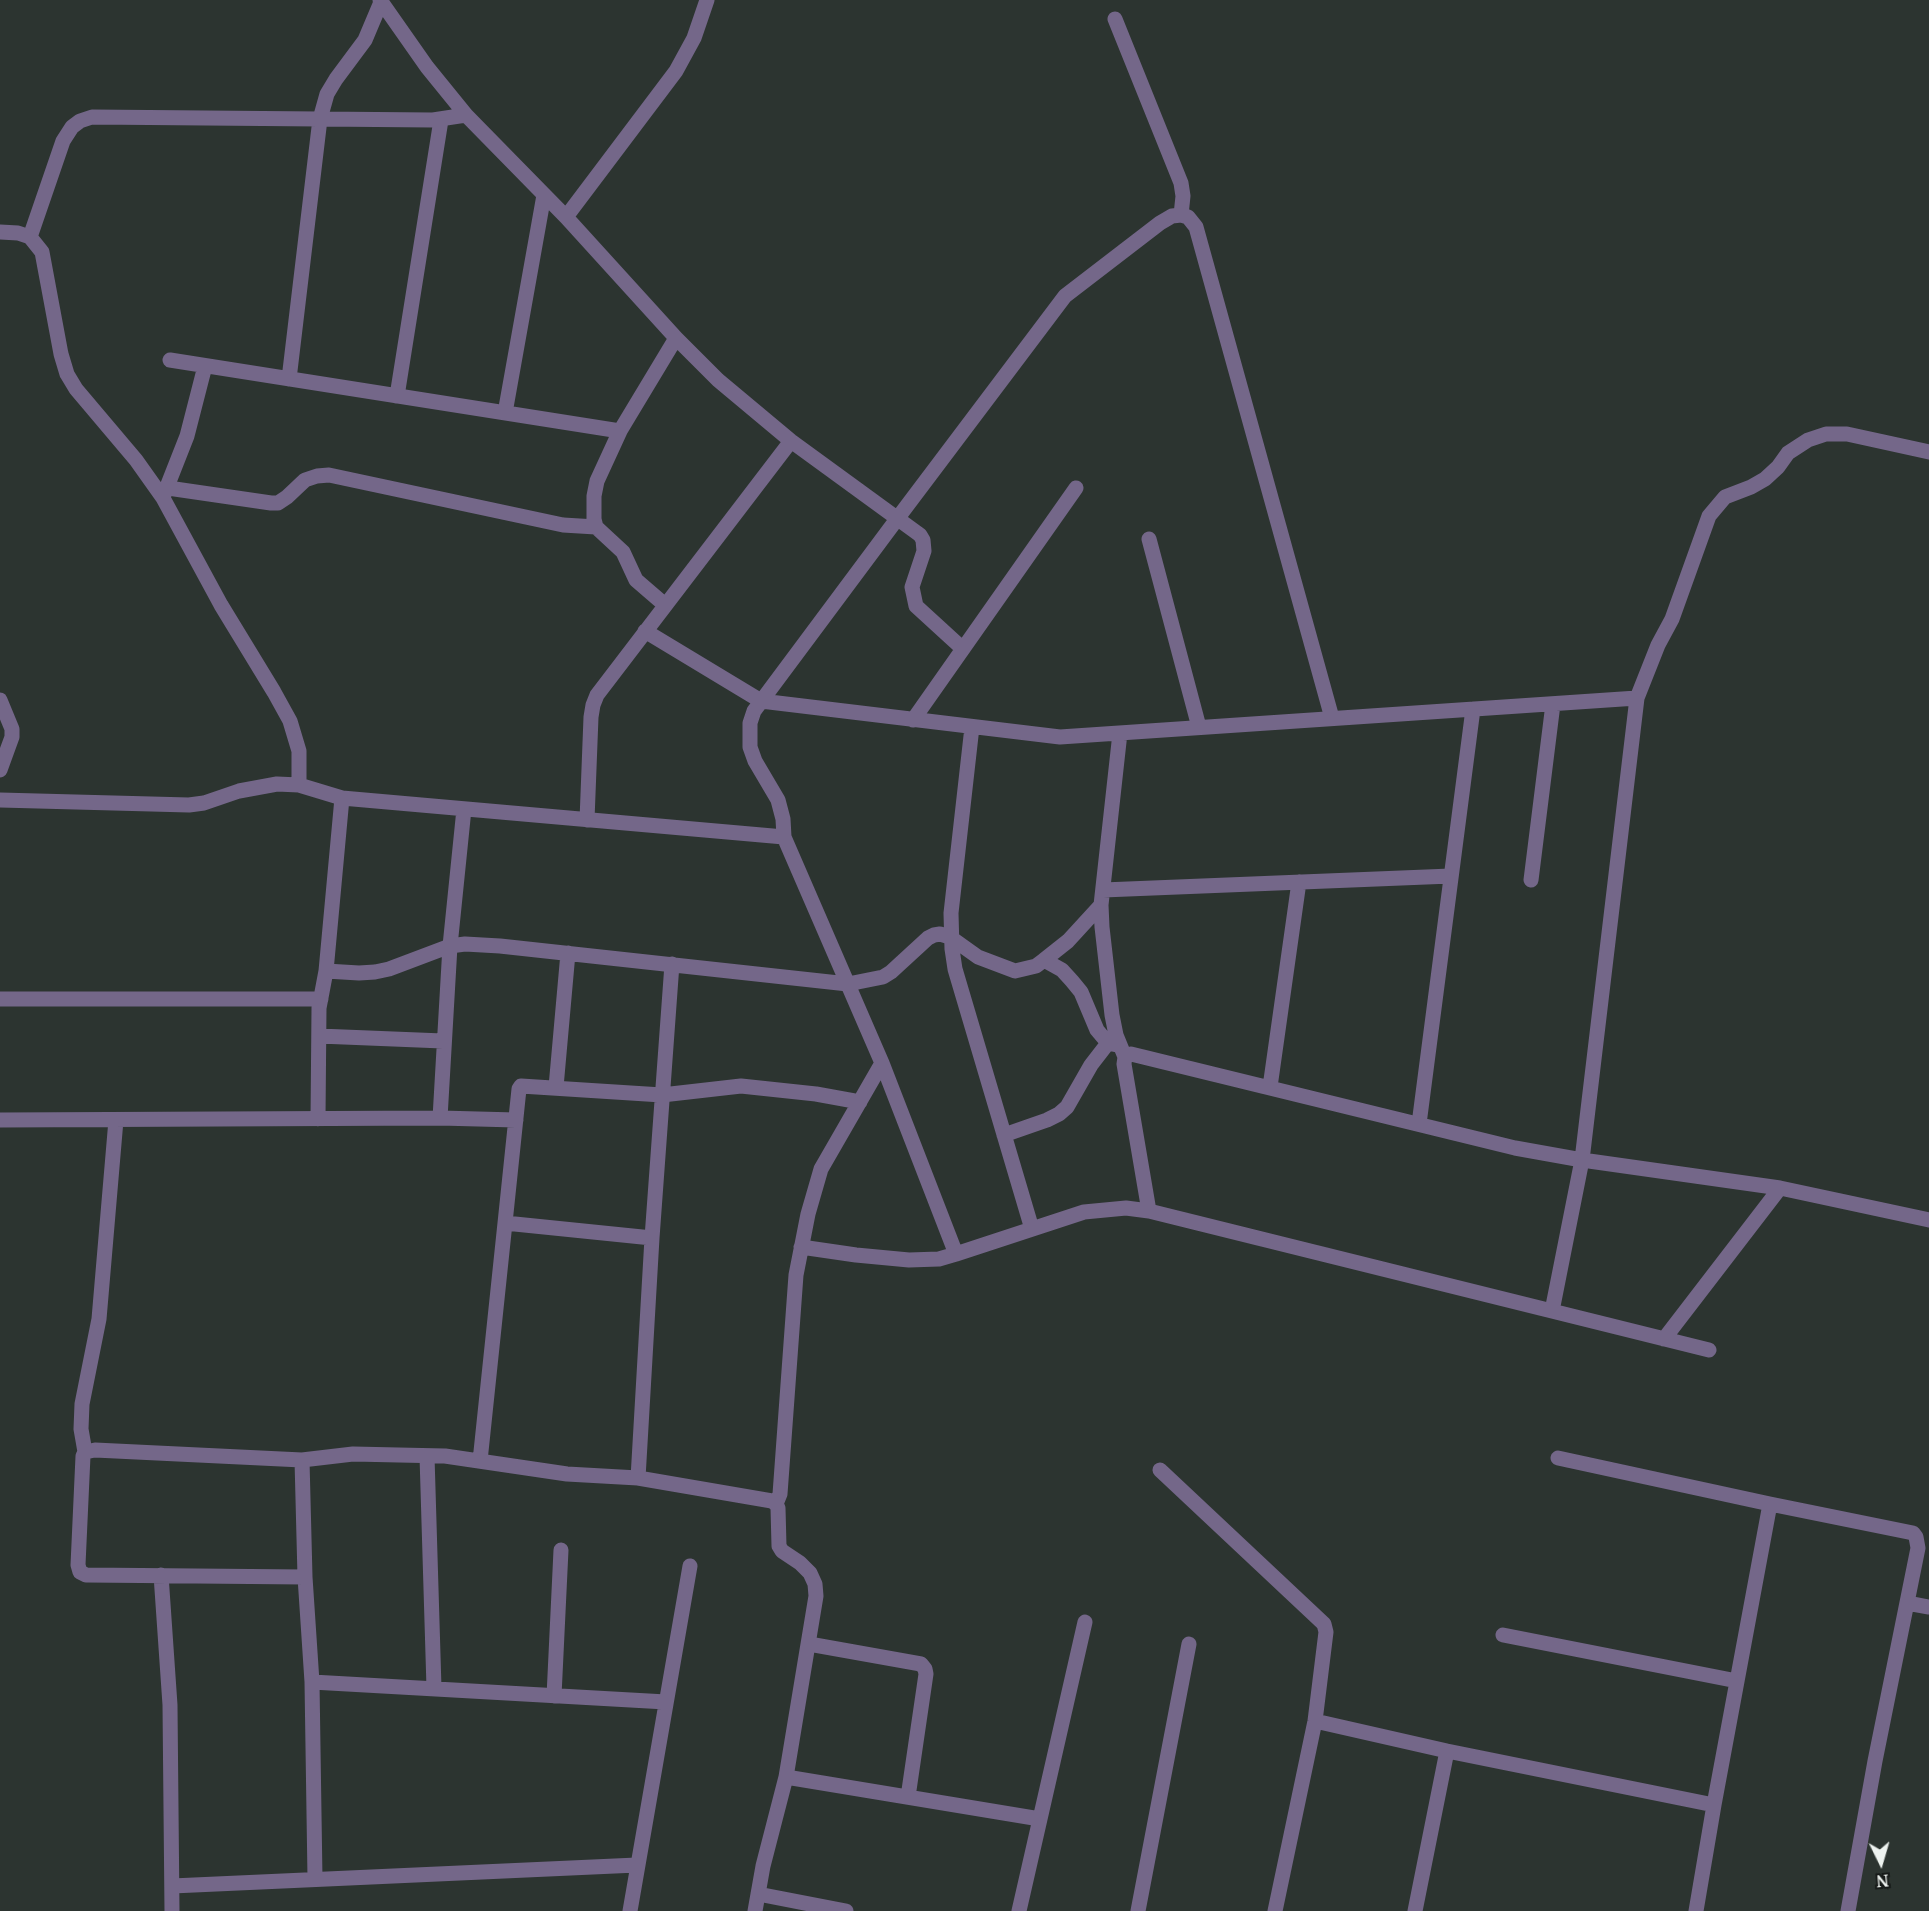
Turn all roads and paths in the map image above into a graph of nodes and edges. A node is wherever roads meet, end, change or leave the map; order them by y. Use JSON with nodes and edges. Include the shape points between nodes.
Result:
{"nodes":[{"id":1,"x":707,"y":0,"type":"edge"},
{"id":2,"x":380,"y":1,"type":"edge"},
{"id":3,"x":1115,"y":19,"type":"dead end"},
{"id":4,"x":466,"y":115,"type":"junction"},
{"id":5,"x":320,"y":119,"type":"junction"},
{"id":6,"x":441,"y":120,"type":"junction"},
{"id":7,"x":544,"y":195,"type":"junction"},
{"id":8,"x":1181,"y":215,"type":"junction"},
{"id":9,"x":566,"y":217,"type":"junction"},
{"id":10,"x":0,"y":232,"type":"edge"},
{"id":11,"x":30,"y":237,"type":"junction"},
{"id":12,"x":676,"y":338,"type":"junction"},
{"id":13,"x":170,"y":360,"type":"dead end"},
{"id":14,"x":205,"y":366,"type":"junction"},
{"id":15,"x":289,"y":379,"type":"junction"},
{"id":16,"x":397,"y":396,"type":"junction"},
{"id":17,"x":505,"y":413,"type":"junction"},
{"id":18,"x":620,"y":431,"type":"junction"},
{"id":19,"x":790,"y":441,"type":"junction"},
{"id":20,"x":1929,"y":452,"type":"edge"},
{"id":21,"x":1076,"y":488,"type":"dead end"},
{"id":22,"x":165,"y":493,"type":"junction"},
{"id":23,"x":897,"y":519,"type":"junction"},
{"id":24,"x":596,"y":527,"type":"junction"},
{"id":25,"x":1149,"y":539,"type":"dead end"},
{"id":26,"x":665,"y":605,"type":"junction"},
{"id":27,"x":645,"y":631,"type":"junction"},
{"id":28,"x":963,"y":648,"type":"junction"},
{"id":29,"x":1636,"y":698,"type":"junction"},
{"id":30,"x":0,"y":700,"type":"edge"},
{"id":31,"x":761,"y":701,"type":"junction"},
{"id":32,"x":1553,"y":704,"type":"junction"},
{"id":33,"x":1473,"y":709,"type":"junction"},
{"id":34,"x":1332,"y":718,"type":"junction"},
{"id":35,"x":914,"y":720,"type":"junction"},
{"id":36,"x":972,"y":727,"type":"junction"},
{"id":37,"x":1199,"y":727,"type":"junction"},
{"id":38,"x":1120,"y":733,"type":"junction"},
{"id":39,"x":0,"y":770,"type":"edge"},
{"id":40,"x":299,"y":785,"type":"junction"},
{"id":41,"x":342,"y":798,"type":"junction"},
{"id":42,"x":0,"y":800,"type":"edge"},
{"id":43,"x":464,"y":809,"type":"junction"},
{"id":44,"x":587,"y":819,"type":"junction"},
{"id":45,"x":784,"y":837,"type":"junction"},
{"id":46,"x":1451,"y":876,"type":"junction"},
{"id":47,"x":1531,"y":880,"type":"dead end"},
{"id":48,"x":1299,"y":882,"type":"junction"},
{"id":49,"x":1102,"y":897,"type":"junction"},
{"id":50,"x":950,"y":937,"type":"junction"},
{"id":51,"x":450,"y":946,"type":"junction"},
{"id":52,"x":568,"y":953,"type":"junction"},
{"id":53,"x":1044,"y":960,"type":"junction"},
{"id":54,"x":672,"y":964,"type":"junction"},
{"id":55,"x":326,"y":971,"type":"junction"},
{"id":56,"x":848,"y":984,"type":"junction"},
{"id":57,"x":0,"y":999,"type":"edge"},
{"id":58,"x":321,"y":999,"type":"junction"},
{"id":59,"x":319,"y":1036,"type":"junction"},
{"id":60,"x":443,"y":1041,"type":"junction"},
{"id":61,"x":1118,"y":1048,"type":"junction"},
{"id":62,"x":882,"y":1063,"type":"junction"},
{"id":63,"x":556,"y":1087,"type":"junction"},
{"id":64,"x":1270,"y":1087,"type":"junction"},
{"id":65,"x":662,"y":1095,"type":"junction"},
{"id":66,"x":860,"y":1102,"type":"junction"},
{"id":67,"x":440,"y":1118,"type":"junction"},
{"id":68,"x":318,"y":1119,"type":"junction"},
{"id":69,"x":0,"y":1120,"type":"edge"},
{"id":70,"x":116,"y":1120,"type":"junction"},
{"id":71,"x":516,"y":1120,"type":"junction"},
{"id":72,"x":1419,"y":1124,"type":"junction"},
{"id":73,"x":1004,"y":1135,"type":"junction"},
{"id":74,"x":1582,"y":1160,"type":"junction"},
{"id":75,"x":1780,"y":1188,"type":"junction"},
{"id":76,"x":1149,"y":1211,"type":"junction"},
{"id":77,"x":1929,"y":1220,"type":"edge"},
{"id":78,"x":504,"y":1223,"type":"junction"},
{"id":79,"x":1032,"y":1229,"type":"junction"},
{"id":80,"x":652,"y":1238,"type":"junction"},
{"id":81,"x":801,"y":1246,"type":"junction"},
{"id":82,"x":956,"y":1254,"type":"junction"},
{"id":83,"x":1552,"y":1311,"type":"junction"},
{"id":84,"x":1664,"y":1339,"type":"junction"},
{"id":85,"x":1709,"y":1350,"type":"dead end"},
{"id":86,"x":85,"y":1452,"type":"junction"},
{"id":87,"x":427,"y":1455,"type":"junction"},
{"id":88,"x":1558,"y":1458,"type":"dead end"},
{"id":89,"x":302,"y":1460,"type":"junction"},
{"id":90,"x":480,"y":1461,"type":"junction"},
{"id":91,"x":1160,"y":1470,"type":"dead end"},
{"id":92,"x":638,"y":1478,"type":"junction"},
{"id":93,"x":776,"y":1504,"type":"junction"},
{"id":94,"x":1770,"y":1504,"type":"junction"},
{"id":95,"x":561,"y":1550,"type":"dead end"},
{"id":96,"x":690,"y":1566,"type":"dead end"},
{"id":97,"x":161,"y":1575,"type":"junction"},
{"id":98,"x":305,"y":1577,"type":"junction"},
{"id":99,"x":1907,"y":1603,"type":"junction"},
{"id":100,"x":1929,"y":1607,"type":"edge"},
{"id":101,"x":1085,"y":1622,"type":"dead end"},
{"id":102,"x":1503,"y":1635,"type":"dead end"},
{"id":103,"x":809,"y":1644,"type":"junction"},
{"id":104,"x":1189,"y":1644,"type":"dead end"},
{"id":105,"x":1737,"y":1681,"type":"junction"},
{"id":106,"x":312,"y":1682,"type":"junction"},
{"id":107,"x":434,"y":1688,"type":"junction"},
{"id":108,"x":554,"y":1696,"type":"junction"},
{"id":109,"x":666,"y":1702,"type":"junction"},
{"id":110,"x":1315,"y":1721,"type":"junction"},
{"id":111,"x":1447,"y":1751,"type":"junction"},
{"id":112,"x":786,"y":1776,"type":"junction"},
{"id":113,"x":908,"y":1797,"type":"junction"},
{"id":114,"x":1714,"y":1806,"type":"junction"},
{"id":115,"x":1040,"y":1819,"type":"junction"},
{"id":116,"x":636,"y":1865,"type":"junction"},
{"id":117,"x":315,"y":1879,"type":"junction"},
{"id":118,"x":172,"y":1886,"type":"junction"},
{"id":119,"x":758,"y":1894,"type":"junction"},
{"id":120,"x":172,"y":1911,"type":"edge"},
{"id":121,"x":630,"y":1911,"type":"edge"},
{"id":122,"x":755,"y":1911,"type":"edge"},
{"id":123,"x":846,"y":1911,"type":"edge"},
{"id":124,"x":1019,"y":1911,"type":"edge"},
{"id":125,"x":1138,"y":1911,"type":"edge"},
{"id":126,"x":1275,"y":1911,"type":"edge"},
{"id":127,"x":1415,"y":1911,"type":"edge"},
{"id":128,"x":1696,"y":1911,"type":"edge"},
{"id":129,"x":1848,"y":1911,"type":"edge"}],
"edges":[{"from":1,"to":9,"type":"street","via":[[694,38],[676,71]]},
{"from":2,"to":4,"type":"street"},
{"from":2,"to":5,"type":"street","via":[[365,40],[327,94]]},
{"from":3,"to":8,"type":"street","via":[[1181,183]]},
{"from":4,"to":6,"type":"street"},
{"from":4,"to":7,"type":"street"},
{"from":5,"to":6,"type":"street"},
{"from":5,"to":11,"type":"street","via":[[80,120],[63,141]]},
{"from":5,"to":15,"type":"street"},
{"from":6,"to":16,"type":"street"},
{"from":7,"to":9,"type":"street"},
{"from":7,"to":17,"type":"street"},
{"from":8,"to":23,"type":"street","via":[[1160,223],[1065,296]]},
{"from":8,"to":34,"type":"street","via":[[1196,227]]},
{"from":9,"to":12,"type":"street"},
{"from":10,"to":11,"type":"street"},
{"from":11,"to":22,"type":"street","via":[[42,252],[67,374]]},
{"from":12,"to":18,"type":"street"},
{"from":12,"to":19,"type":"street","via":[[718,380]]},
{"from":13,"to":14,"type":"street"},
{"from":14,"to":15,"type":"street"},
{"from":14,"to":22,"type":"street","via":[[187,436]]},
{"from":15,"to":16,"type":"street"},
{"from":16,"to":17,"type":"street"},
{"from":17,"to":18,"type":"street"},
{"from":18,"to":24,"type":"street","via":[[597,481]]},
{"from":19,"to":23,"type":"street"},
{"from":19,"to":26,"type":"street"},
{"from":20,"to":29,"type":"street","via":[[1847,434],[1826,434],[1788,453],[1765,479],[1725,497],[1709,516],[1672,619]]},
{"from":21,"to":28,"type":"street"},
{"from":22,"to":24,"type":"street","via":[[271,504],[287,497],[305,480],[329,475],[563,525]]},
{"from":22,"to":40,"type":"street","via":[[221,605],[290,721],[299,751]]},
{"from":23,"to":28,"type":"street","via":[[923,540],[924,550],[912,587],[916,606]]},
{"from":23,"to":31,"type":"street"},
{"from":24,"to":26,"type":"street","via":[[623,552],[636,580]]},
{"from":25,"to":37,"type":"street"},
{"from":26,"to":27,"type":"street"},
{"from":27,"to":31,"type":"street"},
{"from":27,"to":44,"type":"street","via":[[593,705]]},
{"from":28,"to":35,"type":"street"},
{"from":29,"to":32,"type":"street"},
{"from":29,"to":74,"type":"street"},
{"from":30,"to":39,"type":"street","via":[[12,737]]},
{"from":31,"to":35,"type":"street"},
{"from":31,"to":45,"type":"street","via":[[750,723],[750,747],[754,761],[778,800]]},
{"from":32,"to":33,"type":"street"},
{"from":32,"to":47,"type":"street"},
{"from":33,"to":34,"type":"street"},
{"from":33,"to":46,"type":"street"},
{"from":34,"to":37,"type":"street"},
{"from":35,"to":36,"type":"street"},
{"from":36,"to":38,"type":"street","via":[[1060,736]]},
{"from":36,"to":50,"type":"street"},
{"from":37,"to":38,"type":"street"},
{"from":38,"to":49,"type":"street"},
{"from":40,"to":41,"type":"street"},
{"from":40,"to":42,"type":"street","via":[[262,785],[189,805]]},
{"from":41,"to":43,"type":"street"},
{"from":41,"to":55,"type":"street"},
{"from":43,"to":44,"type":"street"},
{"from":43,"to":51,"type":"street"},
{"from":44,"to":45,"type":"street"},
{"from":45,"to":56,"type":"street"},
{"from":46,"to":48,"type":"street"},
{"from":46,"to":72,"type":"street"},
{"from":48,"to":49,"type":"street"},
{"from":48,"to":64,"type":"street"},
{"from":49,"to":53,"type":"street","via":[[1068,941]]},
{"from":49,"to":61,"type":"street","via":[[1102,927]]},
{"from":50,"to":53,"type":"street","via":[[978,957],[1015,970],[1036,966]]},
{"from":50,"to":56,"type":"street","via":[[934,934],[883,977]]},
{"from":50,"to":73,"type":"street","via":[[955,969]]},
{"from":51,"to":52,"type":"street"},
{"from":51,"to":55,"type":"street","via":[[375,972]]},
{"from":51,"to":60,"type":"street"},
{"from":52,"to":54,"type":"street"},
{"from":52,"to":63,"type":"street"},
{"from":53,"to":61,"type":"street","via":[[1072,981],[1081,992],[1097,1030]]},
{"from":54,"to":56,"type":"street"},
{"from":54,"to":65,"type":"street"},
{"from":55,"to":58,"type":"street"},
{"from":56,"to":62,"type":"street"},
{"from":57,"to":58,"type":"street"},
{"from":58,"to":59,"type":"street"},
{"from":59,"to":60,"type":"street"},
{"from":59,"to":68,"type":"street"},
{"from":60,"to":67,"type":"street"},
{"from":61,"to":64,"type":"street"},
{"from":61,"to":73,"type":"street","via":[[1091,1065],[1059,1114]]},
{"from":61,"to":76,"type":"street"},
{"from":62,"to":66,"type":"street"},
{"from":62,"to":82,"type":"street"},
{"from":63,"to":65,"type":"street"},
{"from":63,"to":71,"type":"street","via":[[521,1086]]},
{"from":64,"to":72,"type":"street"},
{"from":65,"to":66,"type":"street","via":[[741,1086]]},
{"from":65,"to":80,"type":"street"},
{"from":66,"to":81,"type":"street","via":[[821,1169]]},
{"from":67,"to":68,"type":"street"},
{"from":67,"to":71,"type":"street"},
{"from":68,"to":70,"type":"street"},
{"from":69,"to":70,"type":"street"},
{"from":70,"to":86,"type":"street","via":[[99,1319],[82,1404]]},
{"from":71,"to":78,"type":"street"},
{"from":72,"to":74,"type":"street"},
{"from":73,"to":79,"type":"street"},
{"from":74,"to":75,"type":"street"},
{"from":74,"to":83,"type":"street"},
{"from":75,"to":77,"type":"street"},
{"from":75,"to":84,"type":"street"},
{"from":76,"to":79,"type":"street","via":[[1094,1210]]},
{"from":76,"to":83,"type":"street"},
{"from":78,"to":80,"type":"street"},
{"from":78,"to":90,"type":"street"},
{"from":79,"to":82,"type":"street"},
{"from":80,"to":92,"type":"street"},
{"from":81,"to":82,"type":"street","via":[[909,1260]]},
{"from":81,"to":93,"type":"street","via":[[780,1494]]},
{"from":83,"to":84,"type":"street"},
{"from":84,"to":85,"type":"street"},
{"from":86,"to":89,"type":"street"},
{"from":86,"to":97,"type":"street","via":[[80,1572]]},
{"from":87,"to":89,"type":"street","via":[[353,1454]]},
{"from":87,"to":90,"type":"street"},
{"from":87,"to":107,"type":"street"},
{"from":88,"to":94,"type":"street"},
{"from":89,"to":98,"type":"street"},
{"from":90,"to":92,"type":"street","via":[[567,1474]]},
{"from":91,"to":110,"type":"street","via":[[1324,1624],[1326,1639]]},
{"from":92,"to":93,"type":"street"},
{"from":93,"to":103,"type":"street","via":[[779,1546],[810,1573],[815,1584]]},
{"from":94,"to":99,"type":"street","via":[[1913,1533],[1918,1548]]},
{"from":94,"to":105,"type":"street"},
{"from":95,"to":108,"type":"street"},
{"from":96,"to":109,"type":"street"},
{"from":97,"to":98,"type":"street"},
{"from":97,"to":118,"type":"street","via":[[170,1705]]},
{"from":98,"to":106,"type":"street"},
{"from":99,"to":100,"type":"street"},
{"from":99,"to":129,"type":"street"},
{"from":101,"to":115,"type":"street"},
{"from":102,"to":105,"type":"street"},
{"from":103,"to":112,"type":"street"},
{"from":103,"to":113,"type":"street","via":[[921,1664],[925,1669]]},
{"from":104,"to":125,"type":"street"},
{"from":105,"to":114,"type":"street"},
{"from":106,"to":107,"type":"street"},
{"from":106,"to":117,"type":"street"},
{"from":107,"to":108,"type":"street"},
{"from":108,"to":109,"type":"street"},
{"from":109,"to":116,"type":"street"},
{"from":110,"to":111,"type":"street"},
{"from":110,"to":126,"type":"street"},
{"from":111,"to":114,"type":"street"},
{"from":111,"to":127,"type":"street"},
{"from":112,"to":113,"type":"street"},
{"from":112,"to":119,"type":"street"},
{"from":113,"to":115,"type":"street"},
{"from":114,"to":128,"type":"street"},
{"from":115,"to":124,"type":"street"},
{"from":116,"to":117,"type":"street"},
{"from":116,"to":121,"type":"street"},
{"from":117,"to":118,"type":"street"},
{"from":118,"to":120,"type":"street"},
{"from":119,"to":122,"type":"street"},
{"from":119,"to":123,"type":"street"}]}
